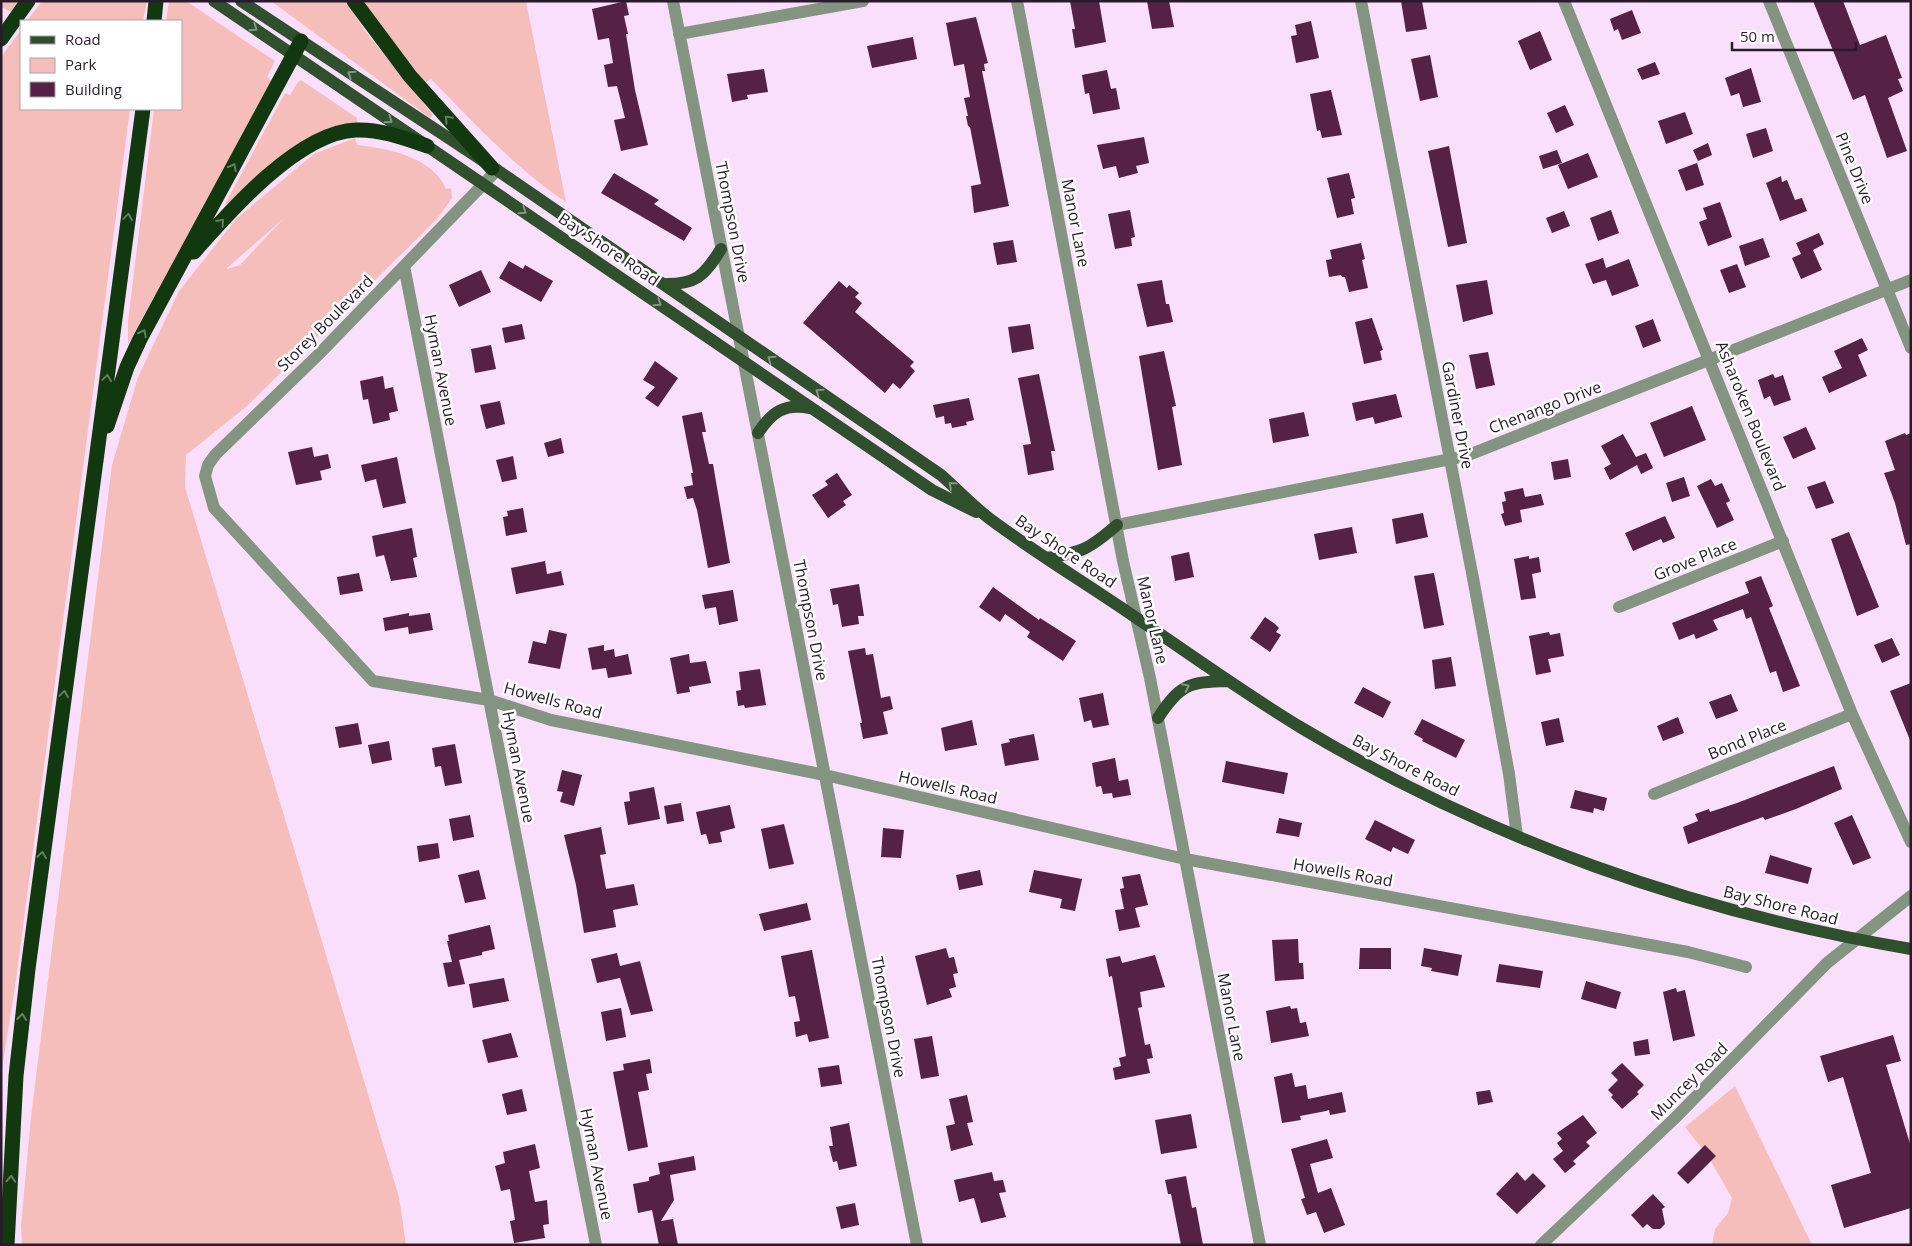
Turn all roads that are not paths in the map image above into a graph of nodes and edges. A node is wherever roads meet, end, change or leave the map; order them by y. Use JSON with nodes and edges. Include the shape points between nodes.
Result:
{"nodes":[{"id":1,"x":28,"y":1,"type":"edge"},
{"id":2,"x":156,"y":1,"type":"edge"},
{"id":3,"x":214,"y":1,"type":"edge"},
{"id":4,"x":241,"y":1,"type":"edge"},
{"id":5,"x":354,"y":1,"type":"edge"},
{"id":6,"x":673,"y":1,"type":"edge"},
{"id":7,"x":863,"y":1,"type":"edge"},
{"id":8,"x":1017,"y":1,"type":"edge"},
{"id":9,"x":1362,"y":1,"type":"edge"},
{"id":10,"x":1564,"y":1,"type":"edge"},
{"id":11,"x":1769,"y":1,"type":"edge"},
{"id":12,"x":154,"y":20,"type":"edge"},
{"id":13,"x":679,"y":34,"type":"junction"},
{"id":14,"x":1,"y":39,"type":"edge"},
{"id":15,"x":301,"y":41,"type":"junction"},
{"id":16,"x":294,"y":55,"type":"junction"},
{"id":17,"x":143,"y":110,"type":"edge"},
{"id":18,"x":426,"y":146,"type":"junction"},
{"id":19,"x":495,"y":169,"type":"junction"},
{"id":20,"x":483,"y":184,"type":"junction"},
{"id":21,"x":721,"y":249,"type":"junction"},
{"id":22,"x":404,"y":266,"type":"junction"},
{"id":23,"x":177,"y":272,"type":"junction"},
{"id":24,"x":1911,"y":280,"type":"edge"},
{"id":25,"x":662,"y":284,"type":"junction"},
{"id":26,"x":1887,"y":289,"type":"junction"},
{"id":27,"x":739,"y":337,"type":"junction"},
{"id":28,"x":1911,"y":348,"type":"edge"},
{"id":29,"x":1711,"y":360,"type":"junction"},
{"id":30,"x":744,"y":362,"type":"junction"},
{"id":31,"x":811,"y":408,"type":"junction"},
{"id":32,"x":758,"y":432,"type":"junction"},
{"id":33,"x":1450,"y":459,"type":"junction"},
{"id":34,"x":95,"y":461,"type":"junction"},
{"id":35,"x":214,"y":508,"type":"joint"},
{"id":36,"x":988,"y":518,"type":"junction"},
{"id":37,"x":1117,"y":525,"type":"junction"},
{"id":38,"x":1783,"y":541,"type":"junction"},
{"id":39,"x":1047,"y":558,"type":"junction"},
{"id":40,"x":1619,"y":607,"type":"dead end"},
{"id":41,"x":1136,"y":618,"type":"junction"},
{"id":42,"x":1228,"y":681,"type":"junction"},
{"id":43,"x":489,"y":700,"type":"junction"},
{"id":44,"x":1852,"y":714,"type":"junction"},
{"id":45,"x":1158,"y":718,"type":"junction"},
{"id":46,"x":825,"y":775,"type":"junction"},
{"id":47,"x":1654,"y":794,"type":"dead end"},
{"id":48,"x":1518,"y":836,"type":"junction"},
{"id":49,"x":1911,"y":842,"type":"edge"},
{"id":50,"x":1185,"y":859,"type":"junction"},
{"id":51,"x":1911,"y":896,"type":"edge"},
{"id":52,"x":1858,"y":940,"type":"junction"},
{"id":53,"x":1911,"y":949,"type":"edge"},
{"id":54,"x":1746,"y":967,"type":"dead end"},
{"id":55,"x":7,"y":1245,"type":"edge"},
{"id":56,"x":596,"y":1245,"type":"edge"},
{"id":57,"x":917,"y":1245,"type":"edge"},
{"id":58,"x":1260,"y":1245,"type":"edge"},
{"id":59,"x":1541,"y":1245,"type":"edge"}],
"edges":[{"from":1,"to":14,"type":"highway"},
{"from":2,"to":12,"type":"highway"},
{"from":3,"to":16,"type":"main road","name":"Bay Shore Road","one_way":true},
{"from":4,"to":15,"type":"main road","name":"Bay Shore Road"},
{"from":19,"to":5,"type":"highway","one_way":true,"via":[[410,76]]},
{"from":6,"to":13,"type":"street","name":"Thompson Drive"},
{"from":7,"to":13,"type":"street"},
{"from":8,"to":37,"type":"street","name":"Manor Lane"},
{"from":9,"to":33,"type":"street","name":"Gardiner Drive"},
{"from":10,"to":29,"type":"street","name":"Asharoken Boulevard"},
{"from":11,"to":26,"type":"street","name":"Pine Drive"},
{"from":13,"to":21,"type":"street","name":"Thompson Drive"},
{"from":15,"to":16,"type":"highway"},
{"from":19,"to":15,"type":"main road","name":"Bay Shore Road","one_way":true},
{"from":16,"to":18,"type":"main road","name":"Bay Shore Road","one_way":true},
{"from":23,"to":16,"type":"highway","one_way":true},
{"from":34,"to":17,"type":"highway","one_way":true},
{"from":18,"to":20,"type":"main road","name":"Bay Shore Road"},
{"from":23,"to":18,"type":"highway","one_way":true,"via":[[248,193],[321,140],[360,130]]},
{"from":19,"to":20,"type":"street","name":"Storey Boulevard"},
{"from":19,"to":25,"type":"main road","name":"Bay Shore Road"},
{"from":20,"to":22,"type":"street","name":"Storey Boulevard"},
{"from":20,"to":30,"type":"main road","name":"Bay Shore Road","one_way":true},
{"from":21,"to":25,"type":"main road","via":[[697,279],[687,283]]},
{"from":21,"to":27,"type":"street","name":"Thompson Drive"},
{"from":22,"to":35,"type":"street","name":"Storey Boulevard","via":[[215,454],[205,476]]},
{"from":22,"to":43,"type":"street","name":"Hyman Avenue"},
{"from":34,"to":23,"type":"highway","one_way":true,"via":[[130,360]]},
{"from":24,"to":26,"type":"street","name":"Chenango Drive"},
{"from":25,"to":27,"type":"main road","name":"Bay Shore Road"},
{"from":26,"to":28,"type":"street","name":"Pine Drive"},
{"from":26,"to":29,"type":"street","name":"Chenango Drive"},
{"from":27,"to":30,"type":"street","name":"Thompson Drive"},
{"from":36,"to":27,"type":"main road","name":"Bay Shore Road","one_way":true,"via":[[941,474]]},
{"from":29,"to":33,"type":"street","name":"Chenango Drive","via":[[1466,456]]},
{"from":29,"to":38,"type":"street","name":"Asharoken Boulevard"},
{"from":30,"to":31,"type":"main road","name":"Bay Shore Road"},
{"from":30,"to":32,"type":"street","name":"Thompson Drive"},
{"from":31,"to":32,"type":"main road","via":[[784,407],[770,416]]},
{"from":31,"to":36,"type":"main road","name":"Bay Shore Road","via":[[932,490]]},
{"from":32,"to":46,"type":"street","name":"Thompson Drive"},
{"from":33,"to":37,"type":"street","name":"Chenango Drive"},
{"from":33,"to":48,"type":"street","name":"Gardiner Drive"},
{"from":55,"to":34,"type":"highway","one_way":true,"via":[[22,1021]]},
{"from":35,"to":43,"type":"street","name":"Howells Road","via":[[373,681]]},
{"from":36,"to":39,"type":"main road","name":"Bay Shore Road"},
{"from":37,"to":39,"type":"main road","via":[[1089,548]]},
{"from":37,"to":41,"type":"street","name":"Manor Lane"},
{"from":38,"to":40,"type":"street","name":"Grove Place"},
{"from":38,"to":44,"type":"street","name":"Asharoken Boulevard"},
{"from":39,"to":41,"type":"main road","name":"Bay Shore Road"},
{"from":41,"to":42,"type":"main road","name":"Bay Shore Road"},
{"from":41,"to":45,"type":"street","name":"Manor Lane"},
{"from":45,"to":42,"type":"main road","one_way":true,"via":[[1171,698],[1184,687],[1197,682]]},
{"from":42,"to":48,"type":"main road","name":"Bay Shore Road","via":[[1300,727],[1385,774]]},
{"from":43,"to":46,"type":"street","name":"Howells Road","via":[[551,720]]},
{"from":43,"to":56,"type":"street","name":"Hyman Avenue"},
{"from":44,"to":47,"type":"street","name":"Bond Place"},
{"from":44,"to":49,"type":"street","name":"Asharoken Boulevard"},
{"from":45,"to":50,"type":"street","name":"Manor Lane"},
{"from":46,"to":50,"type":"street","name":"Howells Road"},
{"from":46,"to":57,"type":"street","name":"Thompson Drive"},
{"from":48,"to":52,"type":"main road","name":"Bay Shore Road","via":[[1604,870],[1678,894],[1800,928]]},
{"from":50,"to":54,"type":"street","name":"Howells Road","via":[[1678,950]]},
{"from":50,"to":58,"type":"street","name":"Manor Lane"},
{"from":51,"to":52,"type":"street","name":"Muncey Road"},
{"from":52,"to":53,"type":"main road"},
{"from":52,"to":59,"type":"street","name":"Muncey Road","via":[[1827,963],[1674,1119]]}]}
